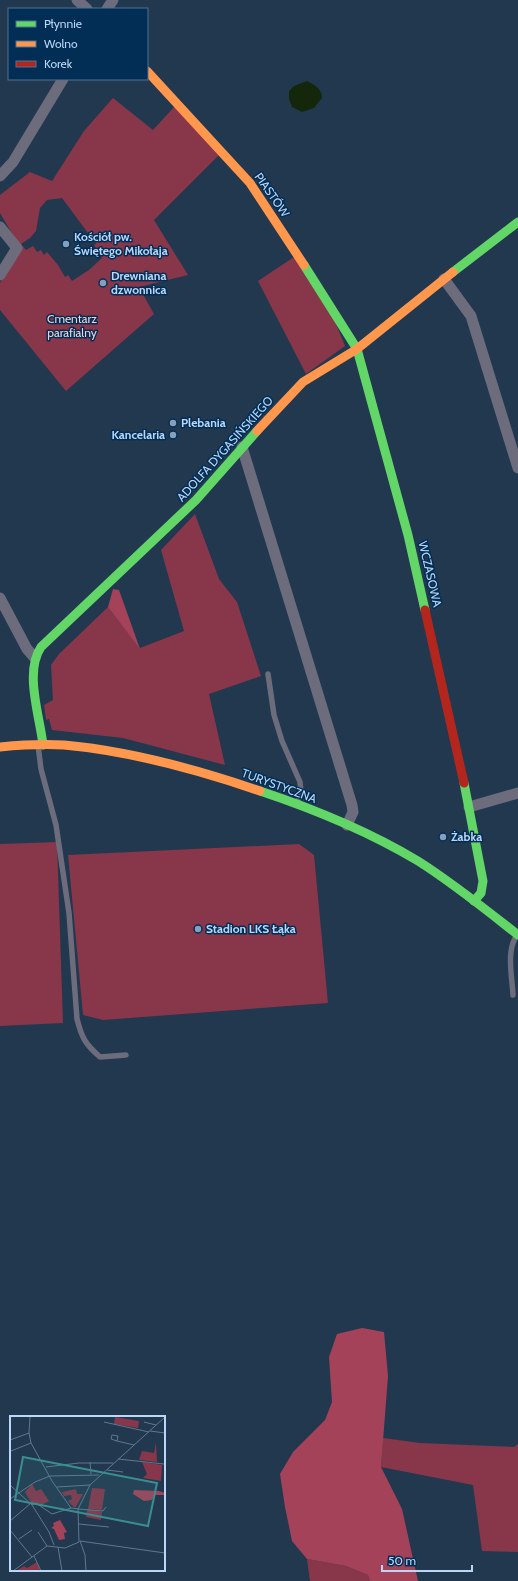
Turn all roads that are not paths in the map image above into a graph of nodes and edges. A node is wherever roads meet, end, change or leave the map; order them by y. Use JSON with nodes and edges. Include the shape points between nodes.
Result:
{"nodes":[{"id":1,"x":77,"y":0,"type":"edge"},
{"id":2,"x":114,"y":0,"type":"edge"},
{"id":3,"x":87,"y":8,"type":"edge"},
{"id":4,"x":108,"y":8,"type":"edge"},
{"id":5,"x":148,"y":72,"type":"edge"},
{"id":6,"x":62,"y":80,"type":"edge"},
{"id":7,"x":0,"y":176,"type":"edge"},
{"id":8,"x":518,"y":222,"type":"edge"},
{"id":9,"x":0,"y":227,"type":"edge"},
{"id":10,"x":0,"y":275,"type":"edge"},
{"id":11,"x":444,"y":279,"type":"junction"},
{"id":12,"x":357,"y":349,"type":"junction"},
{"id":13,"x":242,"y":447,"type":"junction"},
{"id":14,"x":518,"y":468,"type":"edge"},
{"id":15,"x":0,"y":598,"type":"edge"},
{"id":16,"x":35,"y":658,"type":"junction"},
{"id":17,"x":268,"y":674,"type":"dead end"},
{"id":18,"x":40,"y":745,"type":"junction"},
{"id":19,"x":0,"y":747,"type":"edge"},
{"id":20,"x":518,"y":793,"type":"edge"},
{"id":21,"x":296,"y":804,"type":"junction"},
{"id":22,"x":469,"y":806,"type":"junction"},
{"id":23,"x":348,"y":825,"type":"junction"},
{"id":24,"x":474,"y":901,"type":"junction"},
{"id":25,"x":518,"y":934,"type":"edge"},
{"id":26,"x":513,"y":995,"type":"dead end"},
{"id":27,"x":126,"y":1056,"type":"dead end"}],
"edges":[{"from":1,"to":3,"type":"street"},
{"from":2,"to":4,"type":"street"},
{"from":5,"to":12,"type":"street","name":"PIASTÓW","via":[[250,183]]},
{"from":6,"to":7,"type":"street","via":[[13,162]]},
{"from":8,"to":11,"type":"street","name":"ADOLFA DYGASIŃSKIEGO"},
{"from":9,"to":10,"type":"street","via":[[17,248]]},
{"from":11,"to":12,"type":"street","name":"ADOLFA DYGASIŃSKIEGO"},
{"from":11,"to":14,"type":"street","via":[[471,316]]},
{"from":12,"to":13,"type":"street","name":"ADOLFA DYGASIŃSKIEGO","via":[[303,382]]},
{"from":12,"to":22,"type":"street","name":"WCZASOWA","via":[[408,536]]},
{"from":13,"to":16,"type":"street","name":"ADOLFA DYGASIŃSKIEGO","via":[[196,500],[41,647]]},
{"from":13,"to":23,"type":"street","via":[[352,805],[353,812]]},
{"from":15,"to":16,"type":"street","via":[[27,649]]},
{"from":16,"to":18,"type":"street","via":[[33,675],[41,726]]},
{"from":17,"to":21,"type":"lane","via":[[274,715],[300,782],[301,791]]},
{"from":18,"to":19,"type":"street","name":"TURYSTYCZNA"},
{"from":18,"to":21,"type":"street","name":"TURYSTYCZNA","via":[[104,751],[175,765]]},
{"from":18,"to":27,"type":"lane","via":[[41,769],[57,832],[69,913],[80,1032],[88,1046],[100,1057]]},
{"from":20,"to":22,"type":"street"},
{"from":21,"to":23,"type":"street","name":"TURYSTYCZNA"},
{"from":22,"to":24,"type":"street","name":"WCZASOWA","via":[[483,881],[481,892]]},
{"from":23,"to":24,"type":"street","name":"TURYSTYCZNA","via":[[416,860]]},
{"from":24,"to":25,"type":"street","name":"TURYSTYCZNA"},
{"from":25,"to":26,"type":"lane","via":[[512,943],[511,954]]}]}
